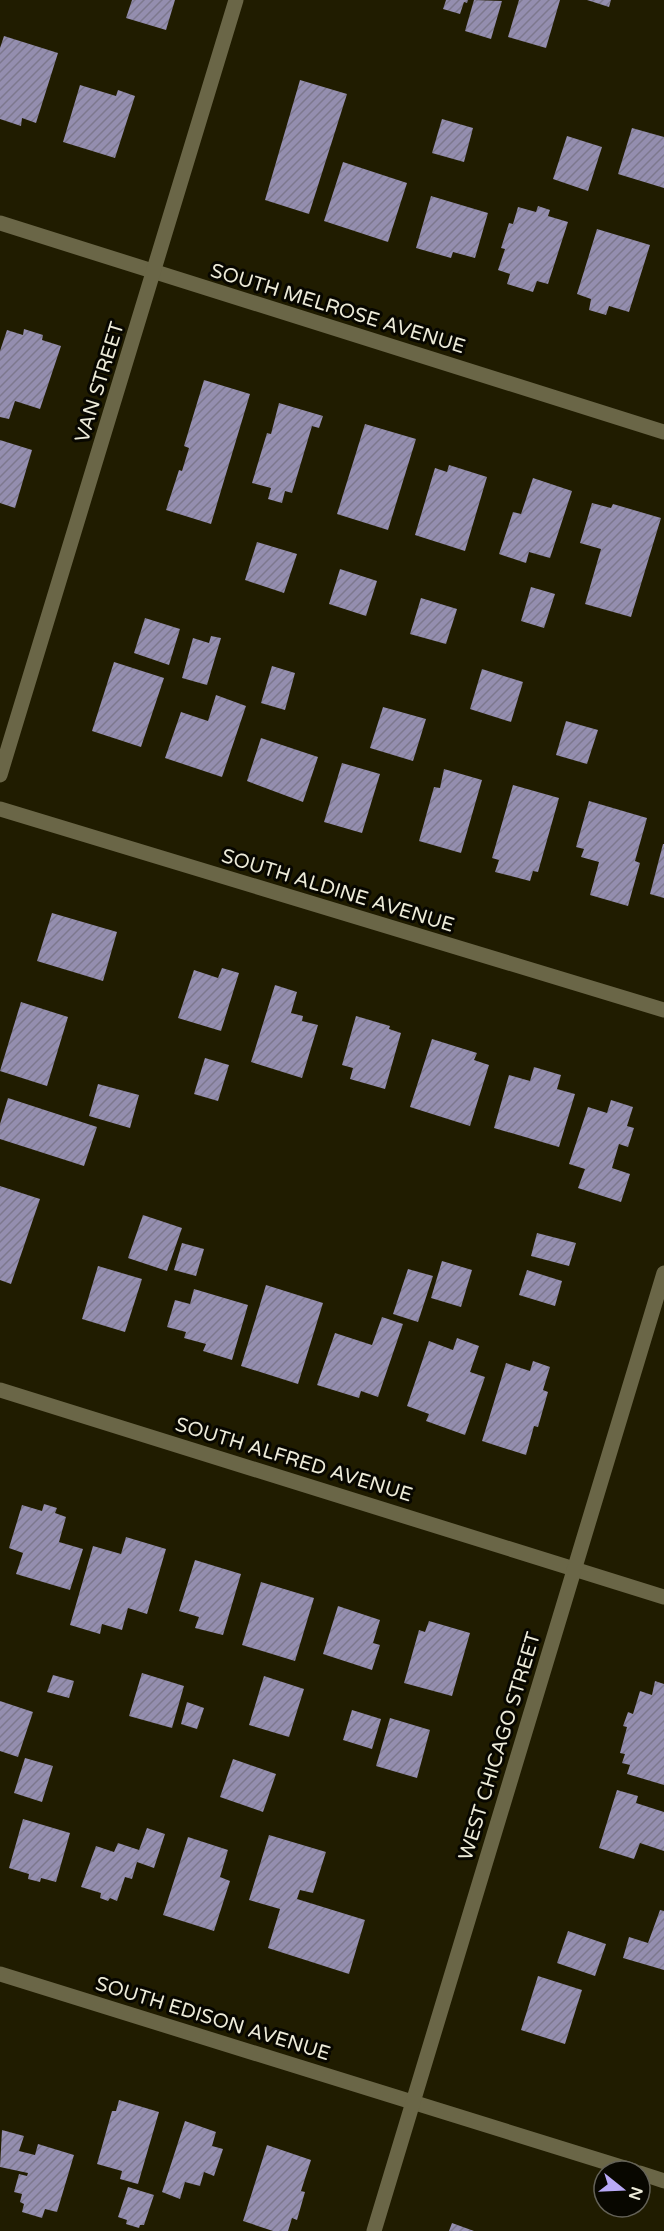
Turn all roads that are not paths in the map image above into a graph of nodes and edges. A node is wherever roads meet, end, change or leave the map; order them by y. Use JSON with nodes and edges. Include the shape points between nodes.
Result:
{"nodes":[{"id":1,"x":236,"y":0,"type":"edge"},
{"id":2,"x":0,"y":223,"type":"edge"},
{"id":3,"x":154,"y":272,"type":"junction"},
{"id":4,"x":664,"y":432,"type":"edge"},
{"id":5,"x":0,"y":775,"type":"edge"},
{"id":6,"x":0,"y":809,"type":"edge"},
{"id":7,"x":664,"y":1010,"type":"edge"},
{"id":8,"x":664,"y":1273,"type":"edge"},
{"id":9,"x":0,"y":1390,"type":"edge"},
{"id":10,"x":575,"y":1568,"type":"junction"},
{"id":11,"x":664,"y":1597,"type":"edge"},
{"id":12,"x":0,"y":1974,"type":"edge"},
{"id":13,"x":413,"y":2101,"type":"junction"},
{"id":14,"x":596,"y":2159,"type":"edge"},
{"id":15,"x":374,"y":2231,"type":"edge"}],
"edges":[{"from":1,"to":3,"type":"street","name":"VAN STREET"},
{"from":2,"to":3,"type":"street","name":"SOUTH MELROSE AVENUE"},
{"from":3,"to":4,"type":"street","name":"SOUTH MELROSE AVENUE"},
{"from":3,"to":5,"type":"street","name":"VAN STREET"},
{"from":6,"to":7,"type":"street","name":"SOUTH ALDINE AVENUE"},
{"from":8,"to":10,"type":"street","name":"WEST CHICAGO STREET"},
{"from":9,"to":10,"type":"street","name":"SOUTH ALFRED AVENUE"},
{"from":10,"to":11,"type":"street","name":"SOUTH ALFRED AVENUE"},
{"from":10,"to":13,"type":"street","name":"WEST CHICAGO STREET"},
{"from":12,"to":13,"type":"street","name":"SOUTH EDISON AVENUE"},
{"from":13,"to":14,"type":"street","name":"SOUTH EDISON AVENUE"},
{"from":13,"to":15,"type":"street","name":"WEST CHICAGO STREET"}]}
